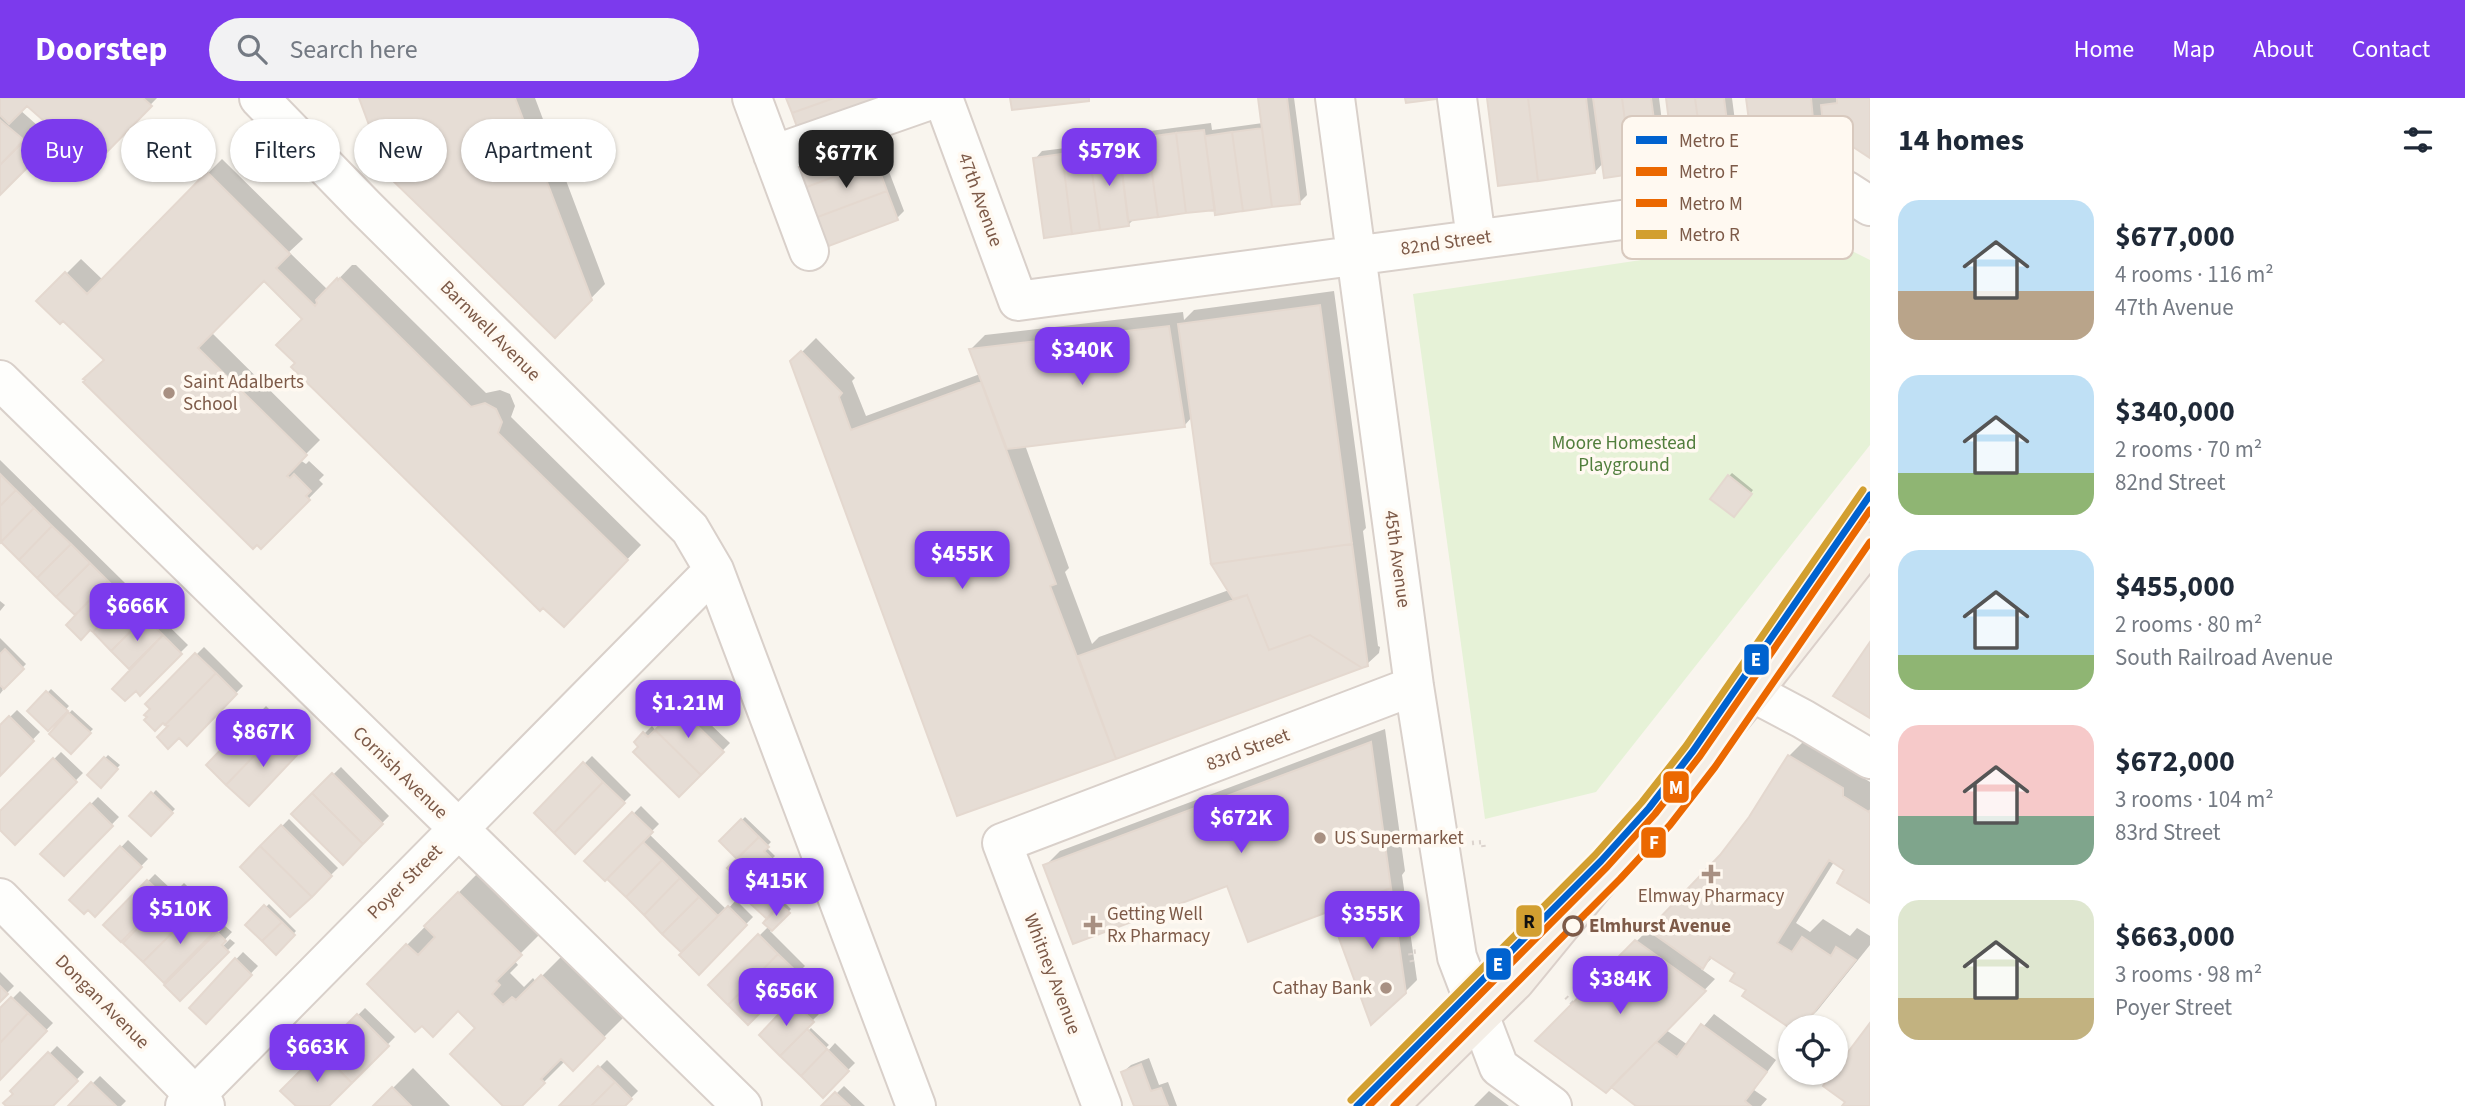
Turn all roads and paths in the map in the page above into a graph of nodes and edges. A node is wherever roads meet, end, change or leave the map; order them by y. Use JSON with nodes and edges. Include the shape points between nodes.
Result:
{"nodes":[{"id":1,"x":259,"y":98,"type":"edge"},
{"id":2,"x":752,"y":98,"type":"edge"},
{"id":3,"x":936,"y":98,"type":"edge"},
{"id":4,"x":943,"y":98,"type":"edge"},
{"id":5,"x":1335,"y":98,"type":"edge"},
{"id":6,"x":1457,"y":98,"type":"edge"},
{"id":7,"x":774,"y":155,"type":"junction"},
{"id":8,"x":1853,"y":196,"type":"edge"},
{"id":9,"x":1870,"y":206,"type":"edge"},
{"id":10,"x":1622,"y":220,"type":"edge"},
{"id":11,"x":1476,"y":239,"type":"junction"},
{"id":12,"x":808,"y":251,"type":"dead end"},
{"id":13,"x":1355,"y":255,"type":"junction"},
{"id":14,"x":1018,"y":301,"type":"joint"},
{"id":15,"x":0,"y":380,"type":"edge"},
{"id":16,"x":1870,"y":542,"type":"edge"},
{"id":17,"x":714,"y":570,"type":"junction"},
{"id":18,"x":1414,"y":686,"type":"junction"},
{"id":19,"x":1752,"y":692,"type":"junction"},
{"id":20,"x":1870,"y":759,"type":"edge"},
{"id":21,"x":457,"y":829,"type":"junction"},
{"id":22,"x":1002,"y":843,"type":"joint"},
{"id":23,"x":1472,"y":844,"type":"dead end"},
{"id":24,"x":1484,"y":851,"type":"dead end"},
{"id":25,"x":0,"y":898,"type":"edge"},
{"id":26,"x":1420,"y":951,"type":"dead end"},
{"id":27,"x":1412,"y":962,"type":"dead end"},
{"id":28,"x":1566,"y":997,"type":"dead end"},
{"id":29,"x":1572,"y":1003,"type":"dead end"},
{"id":30,"x":1479,"y":1016,"type":"junction"},
{"id":31,"x":195,"y":1103,"type":"edge"},
{"id":32,"x":742,"y":1106,"type":"edge"},
{"id":33,"x":916,"y":1106,"type":"edge"},
{"id":34,"x":1102,"y":1106,"type":"edge"},
{"id":35,"x":1388,"y":1106,"type":"edge"},
{"id":36,"x":1552,"y":1106,"type":"edge"}],
"edges":[{"from":1,"to":17,"type":"street","name":"Barnwell Avenue","via":[[690,529]]},
{"from":2,"to":7,"type":"street"},
{"from":3,"to":7,"type":"street"},
{"from":4,"to":14,"type":"street","name":"47th Avenue"},
{"from":5,"to":13,"type":"street","name":"45th Avenue"},
{"from":6,"to":11,"type":"street"},
{"from":7,"to":12,"type":"street"},
{"from":8,"to":9,"type":"street","name":"82nd Street"},
{"from":10,"to":11,"type":"street","name":"82nd Street"},
{"from":11,"to":13,"type":"street","name":"82nd Street"},
{"from":13,"to":14,"type":"street","name":"82nd Street"},
{"from":13,"to":18,"type":"street","name":"45th Avenue"},
{"from":15,"to":21,"type":"street","name":"Cornish Avenue"},
{"from":16,"to":19,"type":"main road"},
{"from":17,"to":21,"type":"street","name":"Poyer Street"},
{"from":17,"to":33,"type":"street","name":"Barnwell Avenue"},
{"from":18,"to":22,"type":"street","name":"83rd Street"},
{"from":18,"to":30,"type":"street","name":"45th Avenue","via":[[1457,957]]},
{"from":19,"to":20,"type":"street"},
{"from":19,"to":30,"type":"main road","via":[[1515,981]]},
{"from":21,"to":31,"type":"street","name":"Poyer Street"},
{"from":21,"to":32,"type":"street","name":"Cornish Avenue"},
{"from":22,"to":34,"type":"street","name":"Whitney Avenue"},
{"from":23,"to":24,"type":"path","via":[[1483,842]]},
{"from":25,"to":31,"type":"street","name":"Dongan Avenue"},
{"from":26,"to":27,"type":"path","via":[[1410,952]]},
{"from":28,"to":29,"type":"path"},
{"from":30,"to":35,"type":"main road"},
{"from":30,"to":36,"type":"street","via":[[1499,1067]]}]}
